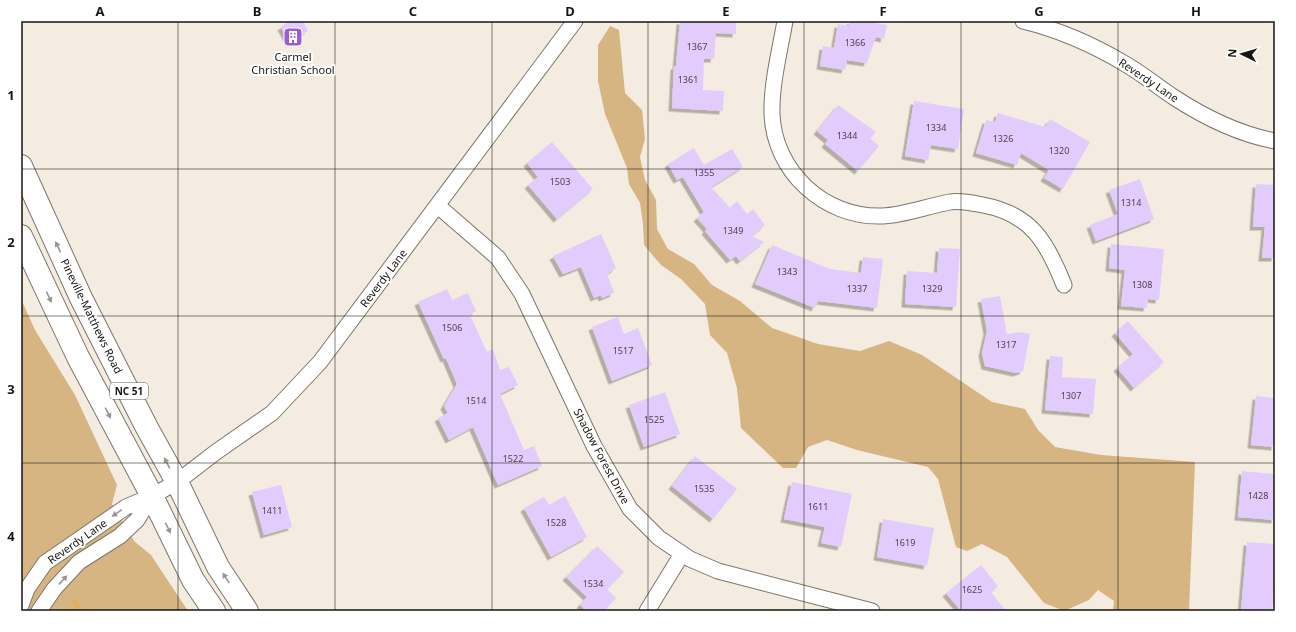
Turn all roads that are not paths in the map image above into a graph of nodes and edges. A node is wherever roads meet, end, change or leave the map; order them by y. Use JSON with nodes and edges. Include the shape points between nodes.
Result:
{"nodes":[{"id":1,"x":576,"y":21,"type":"edge"},
{"id":2,"x":785,"y":21,"type":"edge"},
{"id":3,"x":1023,"y":21,"type":"edge"},
{"id":4,"x":1275,"y":141,"type":"edge"},
{"id":5,"x":21,"y":166,"type":"edge"},
{"id":6,"x":438,"y":206,"type":"junction"},
{"id":7,"x":21,"y":236,"type":"edge"},
{"id":8,"x":1064,"y":285,"type":"dead end"},
{"id":9,"x":177,"y":482,"type":"junction"},
{"id":10,"x":152,"y":496,"type":"junction"},
{"id":11,"x":682,"y":554,"type":"junction"},
{"id":12,"x":21,"y":605,"type":"edge"},
{"id":13,"x":40,"y":611,"type":"edge"},
{"id":14,"x":214,"y":611,"type":"edge"},
{"id":15,"x":247,"y":611,"type":"edge"},
{"id":16,"x":647,"y":611,"type":"edge"},
{"id":17,"x":872,"y":611,"type":"edge"}],
"edges":[{"from":1,"to":6,"type":"street","name":"Reverdy Lane"},
{"from":2,"to":8,"type":"street","via":[[773,92],[772,116],[781,152],[803,185],[836,207],[866,215],[900,214],[951,201],[986,205],[1016,215],[1031,228],[1046,248]]},
{"from":3,"to":4,"type":"street","name":"Reverdy Lane","via":[[1062,32],[1099,48],[1210,119],[1246,134]]},
{"from":9,"to":5,"type":"main road","name":"Pineville-Matthews Road","number":"NC 51","one_way":true,"via":[[81,298]]},
{"from":6,"to":9,"type":"street","name":"Reverdy Lane","via":[[320,362],[272,413]]},
{"from":6,"to":11,"type":"street","name":"Shadow Forest Drive","via":[[498,258],[522,294],[594,446],[630,509],[659,538]]},
{"from":7,"to":10,"type":"main road","number":"NC 51","one_way":true,"via":[[78,357]]},
{"from":9,"to":10,"type":"street","name":"Reverdy Lane"},
{"from":15,"to":9,"type":"main road","name":"Pineville-Matthews Road","number":"NC 51","one_way":true,"via":[[218,567]]},
{"from":10,"to":12,"type":"street","name":"Reverdy Lane","one_way":true,"via":[[126,507],[45,563],[27,589]]},
{"from":13,"to":10,"type":"street","name":"Reverdy Lane","one_way":true,"via":[[54,589],[79,562],[120,536],[137,520]]},
{"from":10,"to":14,"type":"main road","number":"NC 51","one_way":true,"via":[[193,580]]},
{"from":11,"to":16,"type":"street"},
{"from":11,"to":17,"type":"street","name":"Shadow Forest Drive","via":[[718,571]]}]}
